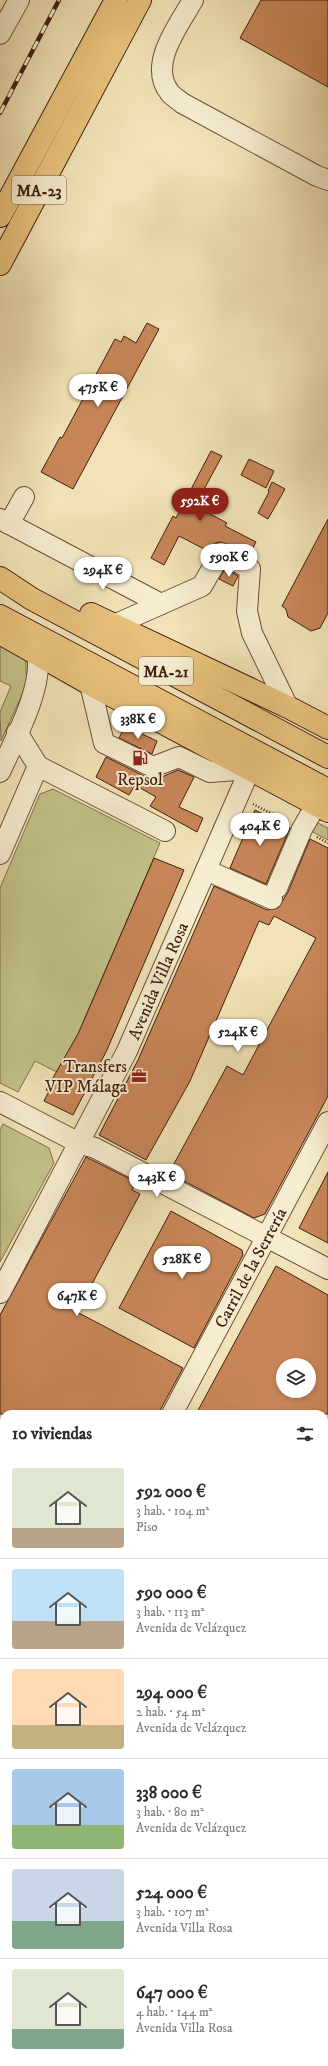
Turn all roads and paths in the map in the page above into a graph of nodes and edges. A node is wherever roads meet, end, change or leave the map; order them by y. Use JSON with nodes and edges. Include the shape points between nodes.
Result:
{"nodes":[{"id":1,"x":18,"y":0,"type":"edge"},
{"id":2,"x":116,"y":0,"type":"edge"},
{"id":3,"x":140,"y":0,"type":"edge"},
{"id":4,"x":193,"y":0,"type":"edge"},
{"id":5,"x":0,"y":34,"type":"edge"},
{"id":6,"x":328,"y":180,"type":"edge"},
{"id":7,"x":0,"y":216,"type":"edge"},
{"id":8,"x":0,"y":264,"type":"edge"},
{"id":9,"x":24,"y":497,"type":"dead end"},
{"id":10,"x":5,"y":522,"type":"edge"},
{"id":11,"x":3,"y":580,"type":"edge"},
{"id":12,"x":161,"y":604,"type":"junction"},
{"id":13,"x":0,"y":616,"type":"edge"},
{"id":14,"x":114,"y":625,"type":"junction"},
{"id":15,"x":0,"y":633,"type":"edge"},
{"id":16,"x":37,"y":654,"type":"junction"},
{"id":17,"x":68,"y":671,"type":"junction"},
{"id":18,"x":90,"y":684,"type":"junction"},
{"id":19,"x":36,"y":688,"type":"junction"},
{"id":20,"x":288,"y":707,"type":"junction"},
{"id":21,"x":328,"y":728,"type":"edge"},
{"id":22,"x":18,"y":732,"type":"junction"},
{"id":23,"x":328,"y":757,"type":"edge"},
{"id":24,"x":38,"y":766,"type":"junction"},
{"id":25,"x":250,"y":769,"type":"junction"},
{"id":26,"x":0,"y":772,"type":"edge"},
{"id":27,"x":238,"y":796,"type":"junction"},
{"id":28,"x":324,"y":802,"type":"edge"},
{"id":29,"x":302,"y":829,"type":"junction"},
{"id":30,"x":165,"y":831,"type":"dead end"},
{"id":31,"x":328,"y":843,"type":"edge"},
{"id":32,"x":0,"y":854,"type":"edge"},
{"id":33,"x":206,"y":870,"type":"junction"},
{"id":34,"x":0,"y":1102,"type":"edge"},
{"id":35,"x":328,"y":1122,"type":"edge"},
{"id":36,"x":79,"y":1143,"type":"junction"},
{"id":37,"x":267,"y":1237,"type":"junction"},
{"id":38,"x":328,"y":1269,"type":"edge"},
{"id":39,"x":0,"y":1293,"type":"edge"},
{"id":40,"x":174,"y":1410,"type":"edge"}],
"edges":[{"from":1,"to":5,"type":"street"},
{"from":2,"to":7,"type":"highway","number":"MA-23"},
{"from":3,"to":8,"type":"highway","number":"MA-23"},
{"from":4,"to":6,"type":"street","via":[[164,54],[164,83],[170,94],[263,147]]},
{"from":9,"to":10,"type":"street"},
{"from":10,"to":12,"type":"street"},
{"from":11,"to":14,"type":"highway","via":[[36,586]]},
{"from":11,"to":23,"type":"highway","number":"MA-21","via":[[32,599]]},
{"from":12,"to":14,"type":"street"},
{"from":12,"to":20,"type":"street","via":[[202,586],[221,553],[250,569],[247,612],[252,633]]},
{"from":13,"to":28,"type":"highway","number":"MA-21"},
{"from":14,"to":20,"type":"highway"},
{"from":15,"to":16,"type":"highway"},
{"from":16,"to":17,"type":"highway"},
{"from":16,"to":19,"type":"street","via":[[40,664]]},
{"from":17,"to":18,"type":"highway"},
{"from":17,"to":19,"type":"street","via":[[46,679]]},
{"from":18,"to":25,"type":"highway"},
{"from":18,"to":25,"type":"street","via":[[104,743],[153,767],[179,757],[210,772]]},
{"from":19,"to":22,"type":"street"},
{"from":20,"to":21,"type":"highway"},
{"from":22,"to":24,"type":"street"},
{"from":22,"to":26,"type":"street"},
{"from":24,"to":30,"type":"street"},
{"from":24,"to":32,"type":"street"},
{"from":25,"to":27,"type":"street","name":"Avenida Villa Rosa"},
{"from":25,"to":28,"type":"highway"},
{"from":27,"to":29,"type":"path"},
{"from":27,"to":33,"type":"street","name":"Avenida Villa Rosa"},
{"from":28,"to":29,"type":"street"},
{"from":29,"to":31,"type":"path"},
{"from":29,"to":33,"type":"street","via":[[275,893]]},
{"from":33,"to":36,"type":"street","name":"Avenida Villa Rosa","via":[[127,1051]]},
{"from":34,"to":36,"type":"street"},
{"from":35,"to":37,"type":"street","name":"Carril de la Serrería"},
{"from":36,"to":37,"type":"street","via":[[96,1148]]},
{"from":36,"to":39,"type":"street","name":"Avenida Villa Rosa"},
{"from":37,"to":38,"type":"street"},
{"from":37,"to":40,"type":"street","name":"Carril de la Serrería"}]}
